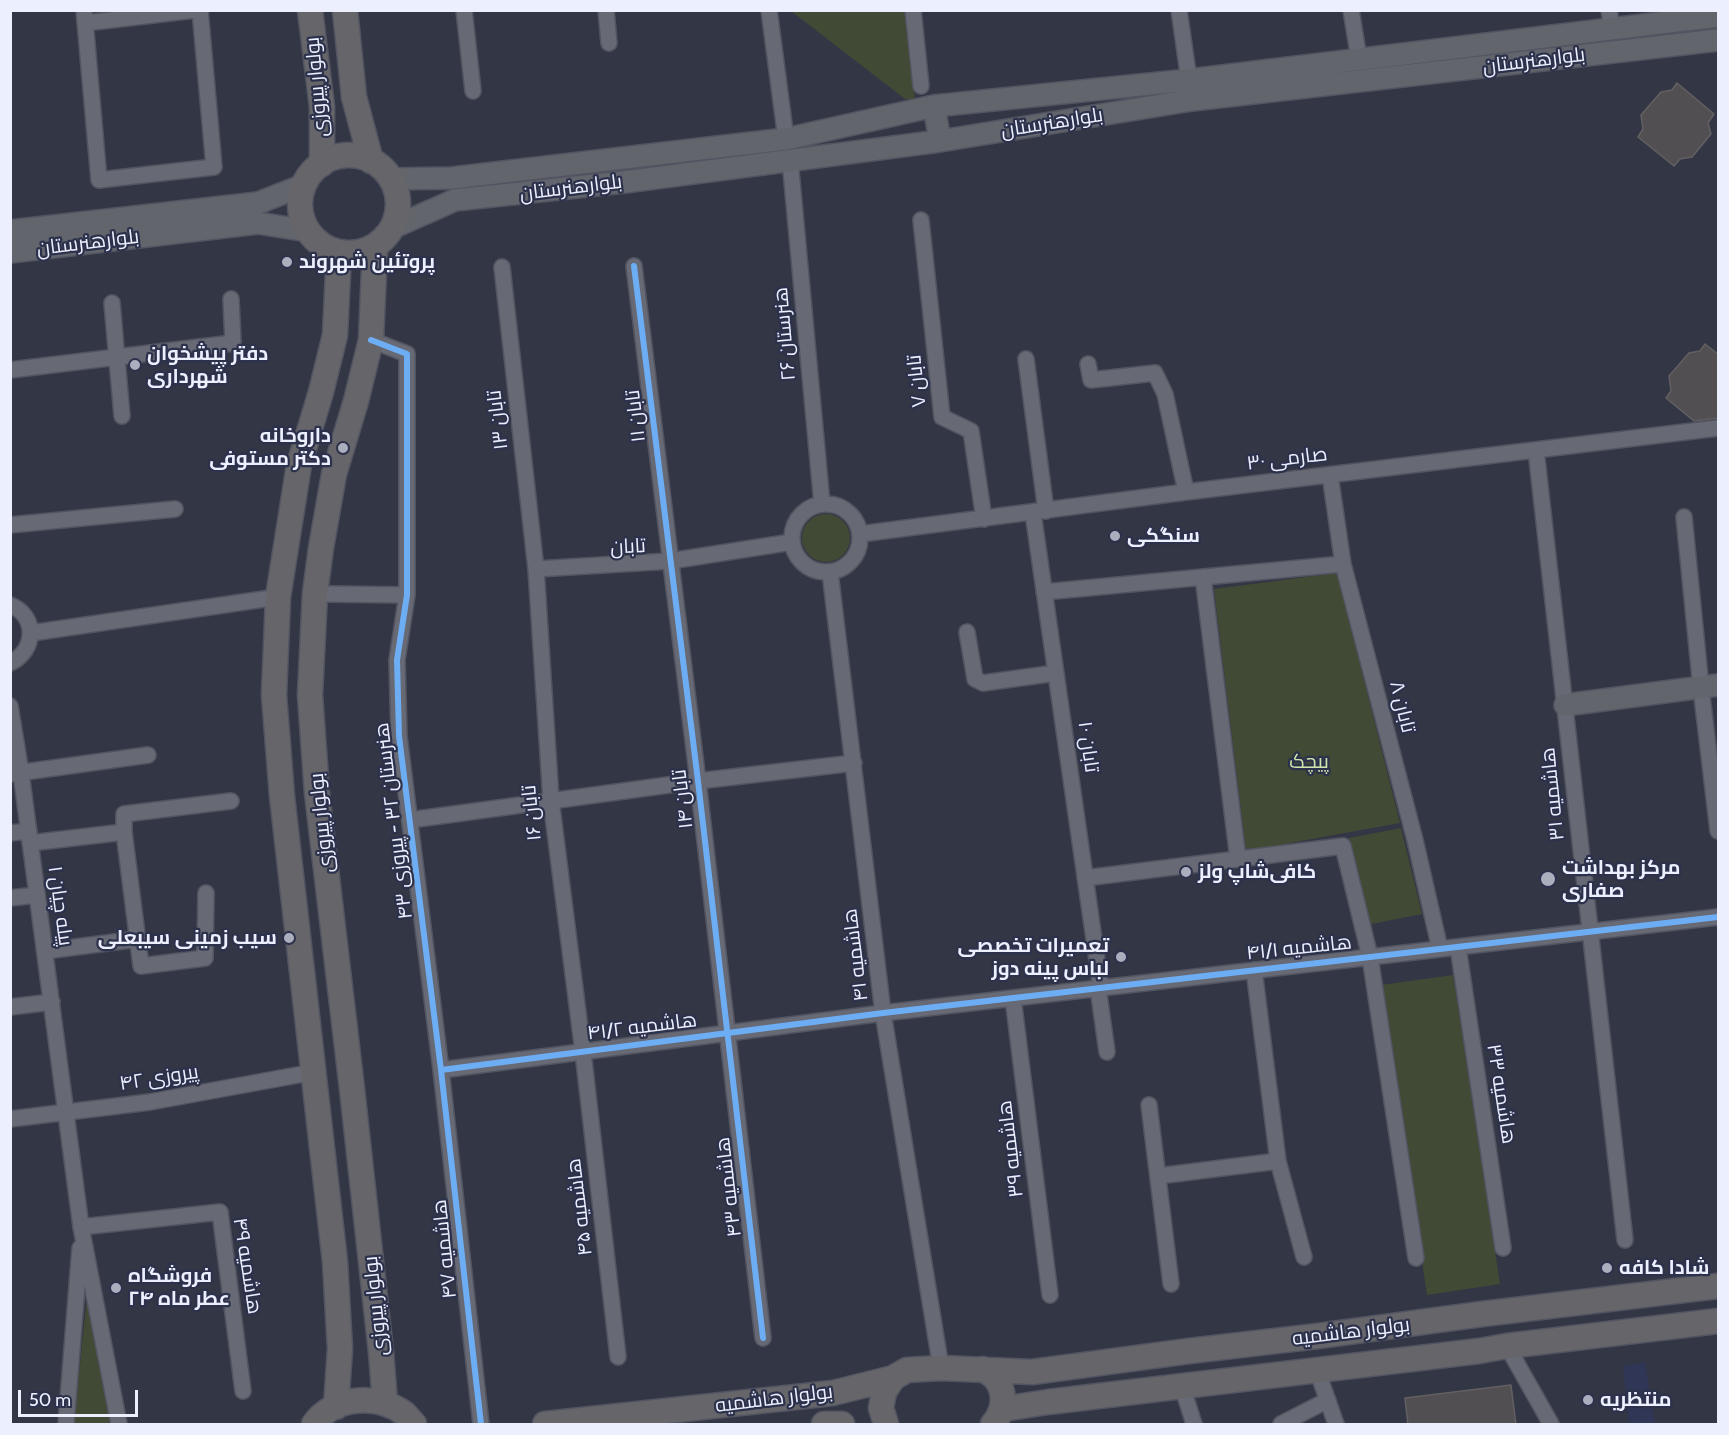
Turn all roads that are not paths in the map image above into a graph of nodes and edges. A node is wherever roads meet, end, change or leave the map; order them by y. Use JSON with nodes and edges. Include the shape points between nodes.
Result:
{"nodes":[{"id":1,"x":198,"y":10,"type":"edge"},
{"id":2,"x":310,"y":10,"type":"edge"},
{"id":3,"x":345,"y":10,"type":"edge"},
{"id":4,"x":464,"y":10,"type":"edge"},
{"id":5,"x":606,"y":10,"type":"edge"},
{"id":6,"x":769,"y":10,"type":"edge"},
{"id":7,"x":913,"y":10,"type":"edge"},
{"id":8,"x":1179,"y":10,"type":"edge"},
{"id":9,"x":1351,"y":10,"type":"edge"},
{"id":10,"x":1711,"y":15,"type":"edge"},
{"id":11,"x":84,"y":17,"type":"edge"},
{"id":12,"x":1610,"y":20,"type":"edge"},
{"id":13,"x":1719,"y":40,"type":"edge"},
{"id":14,"x":609,"y":43,"type":"dead end"},
{"id":15,"x":1359,"y":59,"type":"junction"},
{"id":16,"x":1189,"y":80,"type":"junction"},
{"id":17,"x":921,"y":86,"type":"dead end"},
{"id":18,"x":473,"y":91,"type":"dead end"},
{"id":19,"x":934,"y":106,"type":"junction"},
{"id":20,"x":940,"y":141,"type":"junction"},
{"id":21,"x":788,"y":149,"type":"junction"},
{"id":22,"x":371,"y":161,"type":"junction"},
{"id":23,"x":322,"y":164,"type":"junction"},
{"id":24,"x":390,"y":179,"type":"junction"},
{"id":25,"x":304,"y":185,"type":"junction"},
{"id":26,"x":921,"y":220,"type":"dead end"},
{"id":27,"x":392,"y":228,"type":"junction"},
{"id":28,"x":10,"y":231,"type":"edge"},
{"id":29,"x":308,"y":231,"type":"junction"},
{"id":30,"x":375,"y":246,"type":"junction"},
{"id":31,"x":10,"y":252,"type":"edge"},
{"id":32,"x":339,"y":252,"type":"junction"},
{"id":33,"x":634,"y":266,"type":"dead end"},
{"id":34,"x":502,"y":267,"type":"dead end"},
{"id":35,"x":231,"y":299,"type":"dead end"},
{"id":36,"x":112,"y":303,"type":"dead end"},
{"id":37,"x":371,"y":340,"type":"junction"},
{"id":38,"x":117,"y":357,"type":"junction"},
{"id":39,"x":1026,"y":360,"type":"dead end"},
{"id":40,"x":1088,"y":364,"type":"dead end"},
{"id":41,"x":10,"y":370,"type":"edge"},
{"id":42,"x":122,"y":416,"type":"dead end"},
{"id":43,"x":1719,"y":428,"type":"edge"},
{"id":44,"x":1536,"y":450,"type":"junction"},
{"id":45,"x":1330,"y":475,"type":"junction"},
{"id":46,"x":1186,"y":492,"type":"junction"},
{"id":47,"x":822,"y":504,"type":"junction"},
{"id":48,"x":175,"y":509,"type":"dead end"},
{"id":49,"x":1039,"y":512,"type":"junction"},
{"id":50,"x":1684,"y":517,"type":"dead end"},
{"id":51,"x":984,"y":519,"type":"junction"},
{"id":52,"x":10,"y":525,"type":"edge"},
{"id":53,"x":860,"y":534,"type":"junction"},
{"id":54,"x":792,"y":542,"type":"junction"},
{"id":55,"x":670,"y":561,"type":"junction"},
{"id":56,"x":1343,"y":564,"type":"junction"},
{"id":57,"x":536,"y":569,"type":"junction"},
{"id":58,"x":830,"y":572,"type":"junction"},
{"id":59,"x":1203,"y":577,"type":"junction"},
{"id":60,"x":1044,"y":592,"type":"junction"},
{"id":61,"x":329,"y":594,"type":"dead end"},
{"id":62,"x":407,"y":595,"type":"junction"},
{"id":63,"x":278,"y":597,"type":"junction"},
{"id":64,"x":10,"y":606,"type":"edge"},
{"id":65,"x":967,"y":632,"type":"dead end"},
{"id":66,"x":31,"y":633,"type":"junction"},
{"id":67,"x":10,"y":663,"type":"edge"},
{"id":68,"x":1056,"y":673,"type":"junction"},
{"id":69,"x":1710,"y":687,"type":"edge"},
{"id":70,"x":10,"y":705,"type":"edge"},
{"id":71,"x":1564,"y":705,"type":"junction"},
{"id":72,"x":148,"y":755,"type":"dead end"},
{"id":73,"x":854,"y":763,"type":"junction"},
{"id":74,"x":16,"y":773,"type":"edge"},
{"id":75,"x":698,"y":781,"type":"junction"},
{"id":76,"x":551,"y":800,"type":"junction"},
{"id":77,"x":231,"y":801,"type":"dead end"},
{"id":78,"x":410,"y":820,"type":"junction"},
{"id":79,"x":1719,"y":831,"type":"edge"},
{"id":80,"x":124,"y":832,"type":"junction"},
{"id":81,"x":10,"y":833,"type":"edge"},
{"id":82,"x":30,"y":837,"type":"junction"},
{"id":83,"x":1238,"y":859,"type":"junction"},
{"id":84,"x":1085,"y":878,"type":"junction"},
{"id":85,"x":206,"y":893,"type":"dead end"},
{"id":86,"x":37,"y":895,"type":"junction"},
{"id":87,"x":10,"y":898,"type":"edge"},
{"id":88,"x":1719,"y":917,"type":"edge"},
{"id":89,"x":1590,"y":932,"type":"junction"},
{"id":90,"x":138,"y":939,"type":"junction"},
{"id":91,"x":1458,"y":947,"type":"junction"},
{"id":92,"x":1440,"y":949,"type":"junction"},
{"id":93,"x":45,"y":951,"type":"junction"},
{"id":94,"x":1370,"y":957,"type":"junction"},
{"id":95,"x":1254,"y":970,"type":"junction"},
{"id":96,"x":1099,"y":988,"type":"junction"},
{"id":97,"x":1013,"y":998,"type":"junction"},
{"id":98,"x":51,"y":1002,"type":"junction"},
{"id":99,"x":10,"y":1007,"type":"edge"},
{"id":100,"x":884,"y":1013,"type":"junction"},
{"id":101,"x":727,"y":1033,"type":"junction"},
{"id":102,"x":584,"y":1052,"type":"junction"},
{"id":103,"x":1107,"y":1052,"type":"dead end"},
{"id":104,"x":441,"y":1070,"type":"junction"},
{"id":105,"x":314,"y":1072,"type":"junction"},
{"id":106,"x":1149,"y":1105,"type":"dead end"},
{"id":107,"x":66,"y":1113,"type":"junction"},
{"id":108,"x":10,"y":1119,"type":"edge"},
{"id":109,"x":1278,"y":1161,"type":"junction"},
{"id":110,"x":1158,"y":1176,"type":"junction"},
{"id":111,"x":81,"y":1227,"type":"junction"},
{"id":112,"x":1625,"y":1240,"type":"dead end"},
{"id":113,"x":1503,"y":1248,"type":"dead end"},
{"id":114,"x":1304,"y":1257,"type":"dead end"},
{"id":115,"x":1416,"y":1258,"type":"dead end"},
{"id":116,"x":1171,"y":1284,"type":"dead end"},
{"id":117,"x":1719,"y":1286,"type":"edge"},
{"id":118,"x":1050,"y":1295,"type":"dead end"},
{"id":119,"x":1476,"y":1315,"type":"junction"},
{"id":120,"x":1719,"y":1320,"type":"edge"},
{"id":121,"x":763,"y":1338,"type":"dead end"},
{"id":122,"x":1507,"y":1346,"type":"junction"},
{"id":123,"x":1479,"y":1351,"type":"junction"},
{"id":124,"x":618,"y":1357,"type":"dead end"},
{"id":125,"x":941,"y":1368,"type":"junction"},
{"id":126,"x":983,"y":1369,"type":"junction"},
{"id":127,"x":1317,"y":1370,"type":"junction"},
{"id":128,"x":893,"y":1378,"type":"junction"},
{"id":129,"x":1182,"y":1386,"type":"junction"},
{"id":130,"x":243,"y":1391,"type":"dead end"},
{"id":131,"x":1328,"y":1400,"type":"junction"},
{"id":132,"x":385,"y":1403,"type":"junction"},
{"id":133,"x":336,"y":1407,"type":"junction"},
{"id":134,"x":998,"y":1417,"type":"edge"},
{"id":135,"x":66,"y":1425,"type":"edge"},
{"id":136,"x":118,"y":1425,"type":"edge"},
{"id":137,"x":314,"y":1425,"type":"edge"},
{"id":138,"x":414,"y":1425,"type":"edge"},
{"id":139,"x":481,"y":1425,"type":"edge"},
{"id":140,"x":545,"y":1425,"type":"edge"},
{"id":141,"x":824,"y":1425,"type":"edge"},
{"id":142,"x":842,"y":1425,"type":"edge"},
{"id":143,"x":886,"y":1425,"type":"edge"},
{"id":144,"x":1194,"y":1425,"type":"edge"},
{"id":145,"x":1281,"y":1425,"type":"edge"},
{"id":146,"x":1336,"y":1425,"type":"edge"},
{"id":147,"x":1551,"y":1425,"type":"edge"}],
"edges":[{"from":1,"to":11,"type":"street"},
{"from":1,"to":11,"type":"street","via":[[214,167],[99,180]]},
{"from":2,"to":23,"type":"main road","name":"بولوار پیروزی","via":[[322,107]]},
{"from":3,"to":22,"type":"main road","name":"بولوار پیروزی","via":[[354,97]]},
{"from":4,"to":18,"type":"street"},
{"from":5,"to":14,"type":"street"},
{"from":6,"to":21,"type":"street","name":"هنرستان ۲۶"},
{"from":7,"to":17,"type":"street"},
{"from":8,"to":16,"type":"street"},
{"from":9,"to":15,"type":"street"},
{"from":10,"to":12,"type":"main road","name":"بلوارهنرستان"},
{"from":12,"to":15,"type":"main road","name":"بلوارهنرستان"},
{"from":13,"to":20,"type":"main road","name":"بلوارهنرستان","via":[[1192,100]]},
{"from":15,"to":16,"type":"main road","name":"بلوارهنرستان"},
{"from":16,"to":19,"type":"main road","name":"بلوارهنرستان"},
{"from":19,"to":20,"type":"main road"},
{"from":19,"to":21,"type":"main road","name":"بلوارهنرستان"},
{"from":20,"to":21,"type":"main road","name":"بلوارهنرستان"},
{"from":21,"to":24,"type":"main road","name":"بلوارهنرستان","via":[[452,178]]},
{"from":21,"to":27,"type":"main road","name":"بلوارهنرستان","via":[[624,182],[455,200]]},
{"from":21,"to":47,"type":"street","name":"هنرستان ۲۶"},
{"from":22,"to":23,"type":"main road","via":[[346,156]]},
{"from":22,"to":24,"type":"main road"},
{"from":23,"to":25,"type":"main road"},
{"from":24,"to":27,"type":"main road","via":[[398,203]]},
{"from":25,"to":28,"type":"main road","name":"بلوارهنرستان","via":[[258,203]]},
{"from":25,"to":29,"type":"main road","via":[[300,201]]},
{"from":26,"to":51,"type":"street","name":"تابان ۷","via":[[942,417],[971,431]]},
{"from":27,"to":30,"type":"main road"},
{"from":29,"to":31,"type":"main road","name":"بلوارهنرستان","via":[[258,223]]},
{"from":29,"to":32,"type":"main road","via":[[316,241]]},
{"from":30,"to":32,"type":"main road","via":[[364,251]]},
{"from":30,"to":37,"type":"main road","name":"بولوار پیروزی"},
{"from":32,"to":63,"type":"main road","name":"بولوار پیروزی","via":[[335,335],[299,465]]},
{"from":33,"to":55,"type":"street","name":"تابان ۱۱"},
{"from":34,"to":57,"type":"street","name":"تابان ۱۳"},
{"from":35,"to":38,"type":"street","via":[[233,343]]},
{"from":36,"to":38,"type":"street"},
{"from":37,"to":62,"type":"street","name":"هنرستان ۳۲ - پیروزی ۴۳","via":[[407,354]]},
{"from":37,"to":132,"type":"main road","name":"بولوار پیروزی","via":[[334,474],[315,593],[310,695],[317,793]]},
{"from":38,"to":41,"type":"street"},
{"from":38,"to":42,"type":"street"},
{"from":39,"to":49,"type":"street","name":"تابان ۱۰"},
{"from":40,"to":46,"type":"street","via":[[1091,380],[1155,373],[1165,394]]},
{"from":43,"to":44,"type":"street","name":"صارمی ۳۰"},
{"from":44,"to":45,"type":"street","name":"صارمی ۳۰"},
{"from":44,"to":71,"type":"street","name":"هاشمیه ۳۱"},
{"from":45,"to":46,"type":"street","name":"صارمی ۳۰"},
{"from":45,"to":56,"type":"street","name":"تابان ۸"},
{"from":46,"to":49,"type":"street","name":"صارمی ۳۰"},
{"from":47,"to":53,"type":"street","via":[[848,511]]},
{"from":47,"to":54,"type":"street","via":[[800,517]]},
{"from":48,"to":52,"type":"street"},
{"from":49,"to":51,"type":"street","name":"صارمی ۳۰"},
{"from":49,"to":60,"type":"street","name":"تابان ۱۰"},
{"from":50,"to":69,"type":"street"},
{"from":51,"to":53,"type":"street","name":"صارمی ۳۰"},
{"from":53,"to":58,"type":"street","via":[[853,559]]},
{"from":54,"to":55,"type":"street","name":"تابان"},
{"from":54,"to":58,"type":"street","via":[[805,565]]},
{"from":55,"to":57,"type":"street","name":"تابان"},
{"from":55,"to":75,"type":"street","name":"تابان ۱۴"},
{"from":56,"to":59,"type":"street"},
{"from":56,"to":92,"type":"street","name":"تابان ۸"},
{"from":57,"to":76,"type":"street","name":"تابان ۱۶"},
{"from":58,"to":73,"type":"street","name":"هاشمیه ۴۱"},
{"from":59,"to":60,"type":"street"},
{"from":59,"to":83,"type":"street"},
{"from":60,"to":68,"type":"street","name":"تابان ۱۰"},
{"from":61,"to":62,"type":"street"},
{"from":62,"to":78,"type":"street","name":"هنرستان ۳۲ - پیروزی ۴۳","via":[[397,660],[399,736]]},
{"from":63,"to":66,"type":"street"},
{"from":63,"to":105,"type":"main road","name":"بولوار پیروزی","via":[[274,695]]},
{"from":64,"to":66,"type":"street","via":[[24,614]]},
{"from":65,"to":68,"type":"street","via":[[978,681]]},
{"from":66,"to":67,"type":"street","via":[[26,651]]},
{"from":68,"to":84,"type":"street","name":"تابان ۱۰"},
{"from":69,"to":71,"type":"main road"},
{"from":69,"to":79,"type":"street"},
{"from":70,"to":74,"type":"street","name":"پیله چیان ۱"},
{"from":71,"to":89,"type":"street","name":"هاشمیه ۳۱"},
{"from":72,"to":74,"type":"street"},
{"from":73,"to":75,"type":"street"},
{"from":73,"to":100,"type":"street","name":"هاشمیه ۴۱"},
{"from":74,"to":82,"type":"street","name":"پیله چیان ۱"},
{"from":75,"to":76,"type":"street"},
{"from":75,"to":101,"type":"street","name":"تابان ۱۴"},
{"from":76,"to":78,"type":"street"},
{"from":76,"to":102,"type":"street","name":"تابان ۱۶"},
{"from":77,"to":80,"type":"street","via":[[124,814]]},
{"from":78,"to":104,"type":"street","name":"هنرستان ۳۲ - پیروزی ۴۳"},
{"from":80,"to":82,"type":"street"},
{"from":80,"to":90,"type":"street"},
{"from":81,"to":82,"type":"street"},
{"from":82,"to":86,"type":"street","name":"پیله چیان ۱"},
{"from":83,"to":84,"type":"street"},
{"from":83,"to":94,"type":"street","via":[[1343,846]]},
{"from":84,"to":96,"type":"street","name":"تابان ۱۰"},
{"from":85,"to":90,"type":"street","via":[[206,958],[141,966]]},
{"from":86,"to":87,"type":"street"},
{"from":86,"to":93,"type":"street","name":"پیله چیان ۱"},
{"from":88,"to":89,"type":"street","name":"هاشمیه ۴۱/۱"},
{"from":89,"to":91,"type":"street","name":"هاشمیه ۴۱/۱"},
{"from":89,"to":112,"type":"street","name":"هاشمیه ۳۱"},
{"from":90,"to":93,"type":"street"},
{"from":91,"to":92,"type":"street","name":"هاشمیه ۴۱/۱"},
{"from":91,"to":113,"type":"street","name":"هاشمیه ۳۳"},
{"from":92,"to":94,"type":"street","name":"هاشمیه ۴۱/۱"},
{"from":93,"to":98,"type":"street","name":"پیله چیان ۱"},
{"from":94,"to":95,"type":"street","name":"هاشمیه ۴۱/۱"},
{"from":94,"to":115,"type":"street"},
{"from":95,"to":96,"type":"street","name":"هاشمیه ۴۱/۱"},
{"from":95,"to":109,"type":"street"},
{"from":96,"to":97,"type":"street","name":"هاشمیه ۴۱/۱"},
{"from":96,"to":103,"type":"street","name":"تابان ۱۰"},
{"from":97,"to":100,"type":"street","name":"هاشمیه ۴۱/۱"},
{"from":97,"to":118,"type":"street","name":"هاشمیه ۳۹"},
{"from":98,"to":99,"type":"street"},
{"from":98,"to":107,"type":"street","name":"پیله چیان ۱"},
{"from":100,"to":101,"type":"street","name":"هاشمیه ۴۱/۲"},
{"from":100,"to":125,"type":"street","name":"هاشمیه ۴۱"},
{"from":101,"to":102,"type":"street","name":"هاشمیه ۴۱/۲"},
{"from":101,"to":121,"type":"street","name":"هاشمیه ۴۳"},
{"from":102,"to":104,"type":"street","name":"هاشمیه ۴۱/۲"},
{"from":102,"to":124,"type":"street","name":"هاشمیه ۴۵"},
{"from":104,"to":139,"type":"street","name":"هاشمیه ۴۷"},
{"from":105,"to":107,"type":"street","name":"پیروزی ۴۲"},
{"from":105,"to":133,"type":"main road","name":"بولوار پیروزی","via":[[335,1262],[340,1349]]},
{"from":106,"to":110,"type":"street"},
{"from":107,"to":108,"type":"street","name":"پیروزی ۴۲"},
{"from":107,"to":111,"type":"street","name":"پیله چیان ۱"},
{"from":109,"to":110,"type":"street"},
{"from":109,"to":114,"type":"street"},
{"from":110,"to":116,"type":"street"},
{"from":111,"to":130,"type":"street","name":"هاشمیه ۴۹","via":[[220,1212]]},
{"from":111,"to":135,"type":"street"},
{"from":111,"to":136,"type":"street"},
{"from":117,"to":119,"type":"main road","name":"بولوار هاشمیه"},
{"from":119,"to":123,"type":"main road"},
{"from":119,"to":126,"type":"main road","name":"بولوار هاشمیه","via":[[1032,1372]]},
{"from":120,"to":122,"type":"main road","name":"بولوار هاشمیه"},
{"from":122,"to":123,"type":"main road","name":"بولوار هاشمیه"},
{"from":122,"to":147,"type":"street"},
{"from":123,"to":127,"type":"main road","name":"بولوار هاشمیه"},
{"from":125,"to":126,"type":"main road","name":"بولوار هاشمیه"},
{"from":125,"to":128,"type":"main road","name":"بولوار هاشمیه","via":[[907,1370]]},
{"from":126,"to":134,"type":"main road","via":[[996,1379],[1003,1394]]},
{"from":127,"to":129,"type":"main road","name":"بولوار هاشمیه"},
{"from":127,"to":131,"type":"street"},
{"from":128,"to":140,"type":"main road","name":"بولوار هاشمیه","via":[[833,1393]]},
{"from":128,"to":143,"type":"main road","via":[[884,1392],[881,1408]]},
{"from":129,"to":134,"type":"main road","name":"بولوار هاشمیه"},
{"from":129,"to":144,"type":"street"},
{"from":131,"to":145,"type":"street"},
{"from":131,"to":146,"type":"street"},
{"from":132,"to":133,"type":"main road","via":[[352,1401]]},
{"from":132,"to":138,"type":"main road","via":[[405,1414]]},
{"from":133,"to":137,"type":"main road"},
{"from":141,"to":142,"type":"main road","name":"بولوار هاشمیه"}]}
